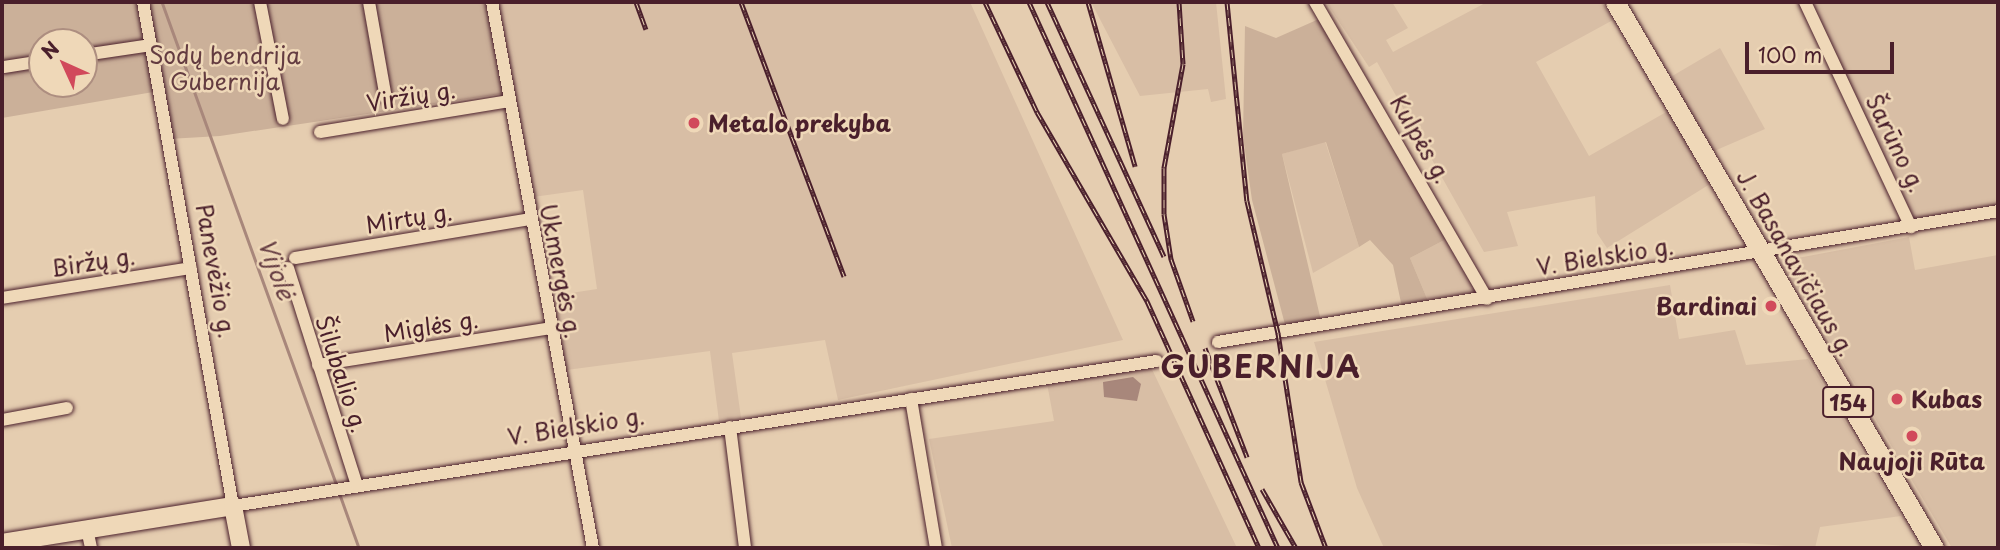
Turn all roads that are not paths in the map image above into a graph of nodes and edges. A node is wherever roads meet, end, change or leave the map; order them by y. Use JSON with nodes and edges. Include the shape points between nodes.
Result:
{"nodes":[{"id":1,"x":143,"y":2,"type":"edge"},
{"id":2,"x":260,"y":2,"type":"edge"},
{"id":3,"x":369,"y":2,"type":"edge"},
{"id":4,"x":492,"y":2,"type":"edge"},
{"id":5,"x":1315,"y":2,"type":"edge"},
{"id":6,"x":1615,"y":2,"type":"edge"},
{"id":7,"x":1805,"y":2,"type":"edge"},
{"id":8,"x":151,"y":45,"type":"junction"},
{"id":9,"x":98,"y":53,"type":"edge"},
{"id":10,"x":28,"y":63,"type":"edge"},
{"id":11,"x":4,"y":67,"type":"dead end"},
{"id":12,"x":386,"y":98,"type":"dead end"},
{"id":13,"x":509,"y":102,"type":"junction"},
{"id":14,"x":283,"y":119,"type":"dead end"},
{"id":15,"x":320,"y":132,"type":"dead end"},
{"id":16,"x":1998,"y":211,"type":"edge"},
{"id":17,"x":530,"y":219,"type":"junction"},
{"id":18,"x":1912,"y":227,"type":"junction"},
{"id":19,"x":1762,"y":256,"type":"junction"},
{"id":20,"x":191,"y":268,"type":"junction"},
{"id":21,"x":290,"y":268,"type":"joint"},
{"id":22,"x":2,"y":298,"type":"edge"},
{"id":23,"x":1488,"y":299,"type":"junction"},
{"id":24,"x":551,"y":328,"type":"junction"},
{"id":25,"x":1218,"y":342,"type":"dead end"},
{"id":26,"x":1157,"y":361,"type":"dead end"},
{"id":27,"x":318,"y":365,"type":"junction"},
{"id":28,"x":911,"y":399,"type":"junction"},
{"id":29,"x":67,"y":408,"type":"dead end"},
{"id":30,"x":2,"y":420,"type":"edge"},
{"id":31,"x":730,"y":427,"type":"junction"},
{"id":32,"x":574,"y":451,"type":"junction"},
{"id":33,"x":345,"y":487,"type":"junction"},
{"id":34,"x":233,"y":506,"type":"junction"},
{"id":35,"x":87,"y":529,"type":"junction"},
{"id":36,"x":2,"y":542,"type":"edge"},
{"id":37,"x":90,"y":548,"type":"edge"},
{"id":38,"x":241,"y":548,"type":"edge"},
{"id":39,"x":593,"y":548,"type":"edge"},
{"id":40,"x":745,"y":548,"type":"edge"},
{"id":41,"x":936,"y":548,"type":"edge"},
{"id":42,"x":1934,"y":548,"type":"edge"}],
"edges":[{"from":1,"to":8,"type":"street","name":"Panevėžio g."},
{"from":2,"to":14,"type":"street"},
{"from":3,"to":12,"type":"street"},
{"from":4,"to":13,"type":"street","name":"Ukmergės g."},
{"from":5,"to":23,"type":"street","name":"Kulpės g."},
{"from":6,"to":19,"type":"main road","name":"J. Basanavičiaus g.","number":"154"},
{"from":7,"to":18,"type":"street","name":"Šarūno g."},
{"from":8,"to":9,"type":"street"},
{"from":8,"to":20,"type":"street","name":"Panevėžio g."},
{"from":10,"to":11,"type":"street"},
{"from":13,"to":15,"type":"street","name":"Viržių g."},
{"from":13,"to":17,"type":"street","name":"Ukmergės g."},
{"from":16,"to":18,"type":"street","name":"V. Bielskio g."},
{"from":17,"to":21,"type":"street","name":"Mirtų g."},
{"from":17,"to":24,"type":"street","name":"Ukmergės g."},
{"from":18,"to":19,"type":"street","name":"V. Bielskio g."},
{"from":19,"to":23,"type":"street","name":"V. Bielskio g."},
{"from":19,"to":42,"type":"main road","name":"J. Basanavičiaus g.","number":"154"},
{"from":20,"to":22,"type":"street","name":"Biržų g."},
{"from":20,"to":34,"type":"street","name":"Panevėžio g."},
{"from":21,"to":27,"type":"street","name":"Šilubalio g."},
{"from":23,"to":25,"type":"street","name":"V. Bielskio g."},
{"from":24,"to":27,"type":"street","name":"Miglės g."},
{"from":24,"to":32,"type":"street","name":"Ukmergės g."},
{"from":26,"to":28,"type":"street","name":"V. Bielskio g."},
{"from":27,"to":33,"type":"street","name":"Šilubalio g."},
{"from":28,"to":31,"type":"street","name":"V. Bielskio g."},
{"from":28,"to":41,"type":"street"},
{"from":29,"to":30,"type":"street"},
{"from":31,"to":32,"type":"street","name":"V. Bielskio g."},
{"from":31,"to":40,"type":"street"},
{"from":32,"to":33,"type":"street","name":"V. Bielskio g."},
{"from":32,"to":39,"type":"street","name":"Ukmergės g."},
{"from":33,"to":34,"type":"street","name":"V. Bielskio g."},
{"from":34,"to":35,"type":"street","name":"V. Bielskio g."},
{"from":34,"to":38,"type":"street","name":"Panevėžio g."},
{"from":35,"to":36,"type":"street","name":"V. Bielskio g."},
{"from":35,"to":37,"type":"street"}]}
